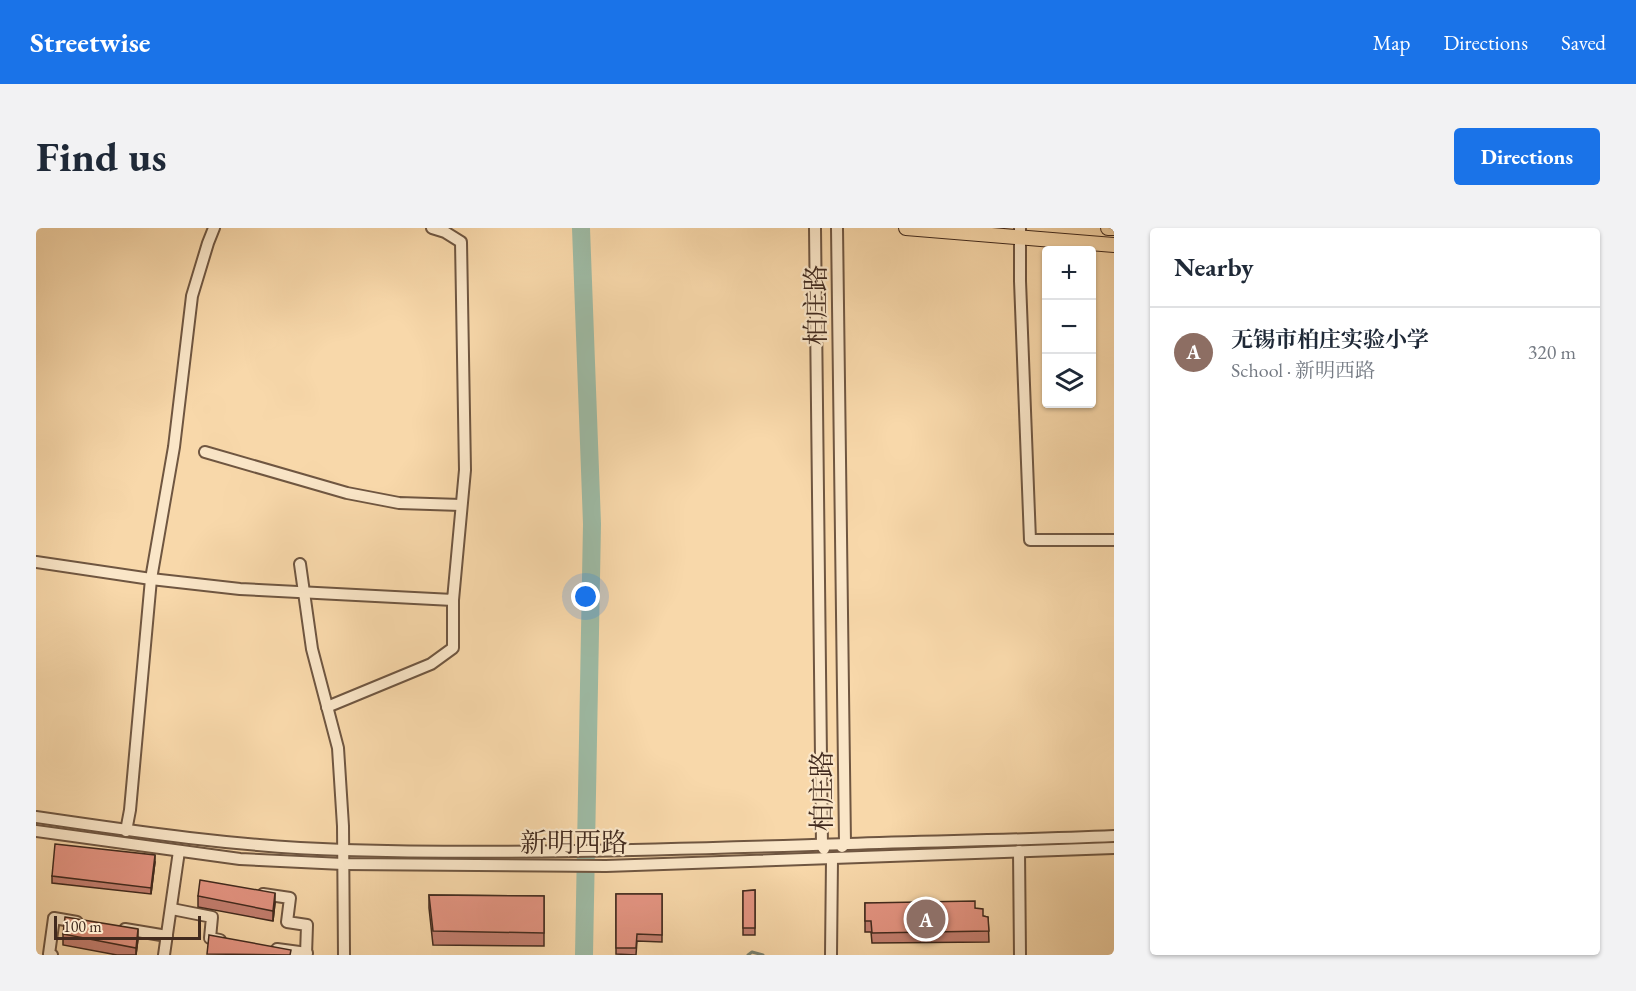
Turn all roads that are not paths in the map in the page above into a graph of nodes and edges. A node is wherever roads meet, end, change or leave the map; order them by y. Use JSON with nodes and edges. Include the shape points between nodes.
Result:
{"nodes":[{"id":1,"x":214,"y":228,"type":"edge"},
{"id":2,"x":432,"y":228,"type":"edge"},
{"id":3,"x":815,"y":228,"type":"edge"},
{"id":4,"x":837,"y":228,"type":"edge"},
{"id":5,"x":906,"y":228,"type":"edge"},
{"id":6,"x":1108,"y":228,"type":"edge"},
{"id":7,"x":1114,"y":228,"type":"edge"},
{"id":8,"x":1020,"y":233,"type":"edge"},
{"id":9,"x":1114,"y":245,"type":"edge"},
{"id":10,"x":206,"y":452,"type":"dead end"},
{"id":11,"x":461,"y":506,"type":"junction"},
{"id":12,"x":1114,"y":540,"type":"edge"},
{"id":13,"x":36,"y":562,"type":"edge"},
{"id":14,"x":300,"y":564,"type":"dead end"},
{"id":15,"x":151,"y":579,"type":"junction"},
{"id":16,"x":304,"y":592,"type":"junction"},
{"id":17,"x":453,"y":600,"type":"junction"},
{"id":18,"x":327,"y":707,"type":"junction"},
{"id":19,"x":36,"y":818,"type":"edge"},
{"id":20,"x":36,"y":831,"type":"edge"},
{"id":21,"x":126,"y":831,"type":"junction"},
{"id":22,"x":1114,"y":836,"type":"edge"},
{"id":23,"x":844,"y":844,"type":"junction"},
{"id":24,"x":822,"y":846,"type":"junction"},
{"id":25,"x":1114,"y":848,"type":"edge"},
{"id":26,"x":343,"y":850,"type":"junction"},
{"id":27,"x":179,"y":851,"type":"junction"},
{"id":28,"x":1019,"y":852,"type":"junction"},
{"id":29,"x":832,"y":859,"type":"junction"},
{"id":30,"x":343,"y":864,"type":"junction"},
{"id":31,"x":255,"y":892,"type":"edge"},
{"id":32,"x":172,"y":909,"type":"junction"},
{"id":33,"x":88,"y":923,"type":"edge"},
{"id":34,"x":111,"y":927,"type":"edge"},
{"id":35,"x":168,"y":936,"type":"junction"},
{"id":36,"x":232,"y":942,"type":"edge"},
{"id":37,"x":264,"y":947,"type":"edge"},
{"id":38,"x":306,"y":954,"type":"edge"},
{"id":39,"x":52,"y":955,"type":"edge"},
{"id":40,"x":164,"y":955,"type":"edge"},
{"id":41,"x":344,"y":955,"type":"edge"},
{"id":42,"x":831,"y":955,"type":"edge"},
{"id":43,"x":1020,"y":955,"type":"edge"}],
"edges":[{"from":1,"to":15,"type":"street","via":[[192,296],[174,447]]},
{"from":2,"to":11,"type":"street","via":[[461,242],[465,470]]},
{"from":3,"to":24,"type":"street","name":"柏庄路"},
{"from":4,"to":23,"type":"street","name":"柏庄路"},
{"from":5,"to":8,"type":"main road"},
{"from":6,"to":7,"type":"main road"},
{"from":8,"to":9,"type":"main road"},
{"from":8,"to":12,"type":"street","via":[[1030,540]]},
{"from":10,"to":11,"type":"street","via":[[346,494],[399,503]]},
{"from":11,"to":17,"type":"street"},
{"from":13,"to":15,"type":"street"},
{"from":14,"to":16,"type":"street"},
{"from":15,"to":16,"type":"street"},
{"from":15,"to":21,"type":"street"},
{"from":16,"to":17,"type":"street"},
{"from":16,"to":18,"type":"street","via":[[312,649]]},
{"from":17,"to":18,"type":"street","via":[[453,648],[431,664]]},
{"from":18,"to":26,"type":"street","via":[[338,748]]},
{"from":19,"to":21,"type":"street","name":"新明西路"},
{"from":20,"to":27,"type":"street","name":"新明西路"},
{"from":21,"to":26,"type":"street","name":"新明西路"},
{"from":22,"to":23,"type":"street","name":"新明西路"},
{"from":23,"to":24,"type":"street","name":"新明西路"},
{"from":23,"to":29,"type":"street","name":"柏庄路"},
{"from":24,"to":26,"type":"street","name":"新明西路"},
{"from":24,"to":29,"type":"street","name":"柏庄路"},
{"from":25,"to":28,"type":"street","name":"新明西路"},
{"from":26,"to":30,"type":"street"},
{"from":27,"to":30,"type":"street","name":"新明西路","via":[[240,859]]},
{"from":27,"to":32,"type":"street"},
{"from":28,"to":29,"type":"street","name":"新明西路"},
{"from":28,"to":43,"type":"street"},
{"from":29,"to":30,"type":"street","name":"新明西路","via":[[606,866]]},
{"from":29,"to":42,"type":"street"},
{"from":30,"to":41,"type":"street"},
{"from":31,"to":38,"type":"street","via":[[290,898],[287,922],[307,925]]},
{"from":32,"to":35,"type":"street"},
{"from":32,"to":36,"type":"street","via":[[212,917],[210,938]]},
{"from":33,"to":39,"type":"street","via":[[54,918],[49,954]]},
{"from":34,"to":35,"type":"street"},
{"from":35,"to":40,"type":"street"},
{"from":37,"to":38,"type":"street"}]}
